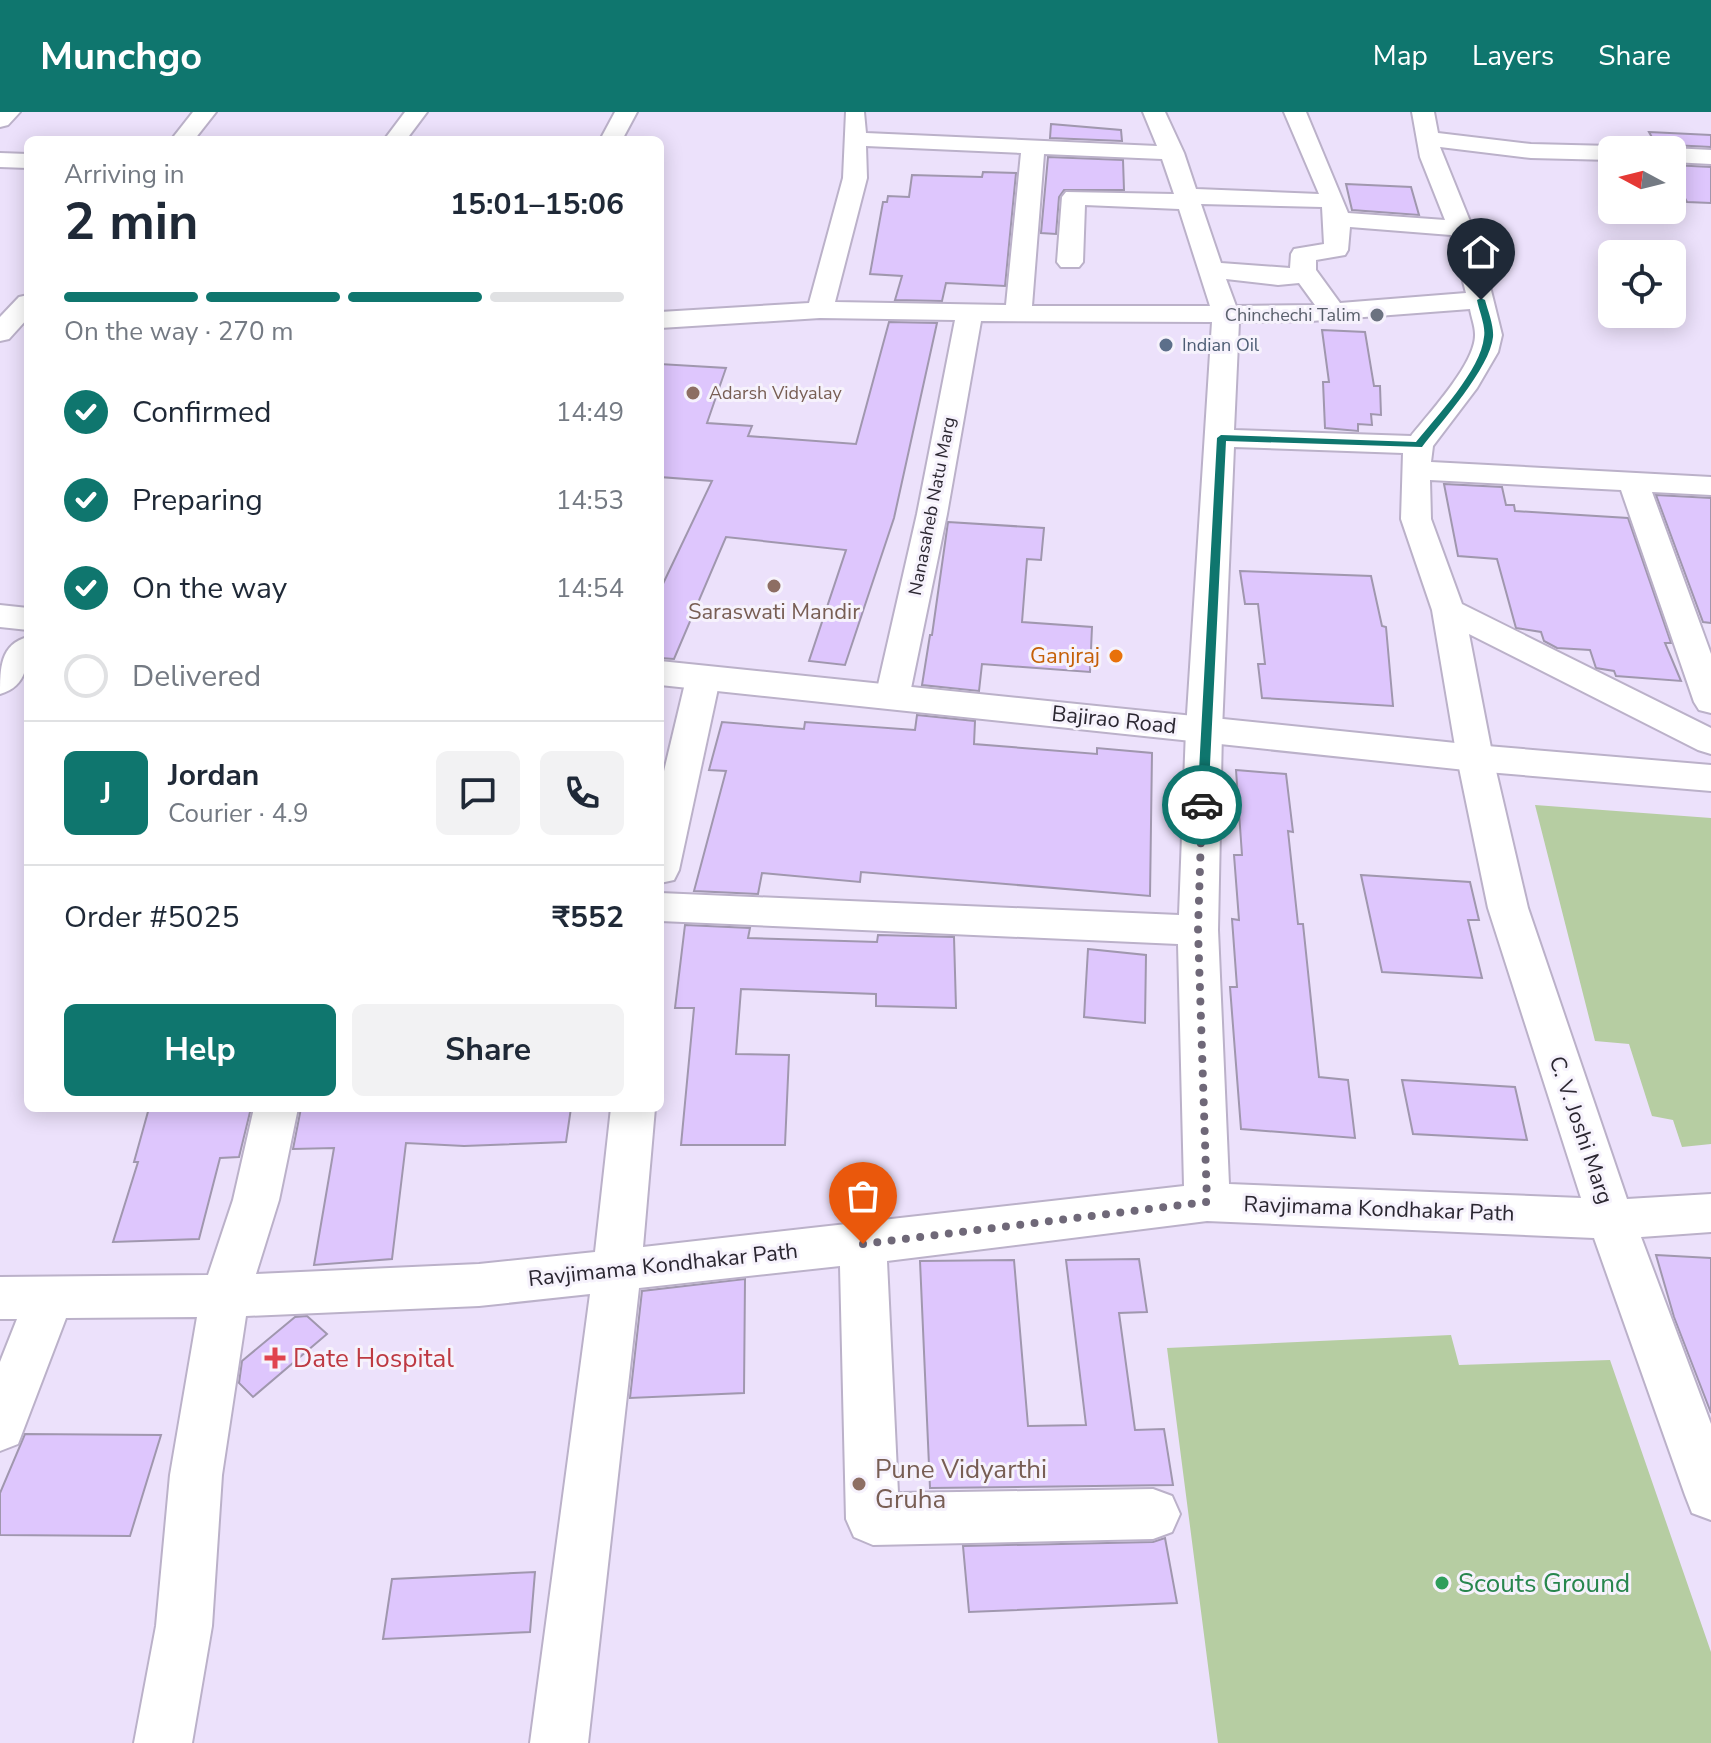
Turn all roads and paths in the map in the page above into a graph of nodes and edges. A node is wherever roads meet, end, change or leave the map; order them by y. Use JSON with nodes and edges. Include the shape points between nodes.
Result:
{"nodes":[{"id":1,"x":9,"y":112,"type":"edge"},
{"id":2,"x":205,"y":112,"type":"edge"},
{"id":3,"x":409,"y":112,"type":"edge"},
{"id":4,"x":626,"y":112,"type":"edge"},
{"id":5,"x":855,"y":112,"type":"edge"},
{"id":6,"x":1154,"y":112,"type":"edge"},
{"id":7,"x":1295,"y":112,"type":"edge"},
{"id":8,"x":0,"y":120,"type":"edge"},
{"id":9,"x":1426,"y":125,"type":"edge"},
{"id":10,"x":185,"y":136,"type":"edge"},
{"id":11,"x":397,"y":136,"type":"edge"},
{"id":12,"x":613,"y":136,"type":"edge"},
{"id":13,"x":857,"y":139,"type":"junction"},
{"id":14,"x":1033,"y":147,"type":"junction"},
{"id":15,"x":1173,"y":153,"type":"junction"},
{"id":16,"x":1598,"y":153,"type":"edge"},
{"id":17,"x":1686,"y":156,"type":"edge"},
{"id":18,"x":1711,"y":157,"type":"edge"},
{"id":19,"x":0,"y":160,"type":"edge"},
{"id":20,"x":24,"y":161,"type":"edge"},
{"id":21,"x":1187,"y":199,"type":"junction"},
{"id":22,"x":1327,"y":210,"type":"junction"},
{"id":23,"x":1460,"y":228,"type":"junction"},
{"id":24,"x":1070,"y":262,"type":"dead end"},
{"id":25,"x":1209,"y":269,"type":"junction"},
{"id":26,"x":1306,"y":275,"type":"junction"},
{"id":27,"x":0,"y":298,"type":"edge"},
{"id":28,"x":1481,"y":300,"type":"junction"},
{"id":29,"x":24,"y":301,"type":"edge"},
{"id":30,"x":24,"y":306,"type":"edge"},
{"id":31,"x":820,"y":310,"type":"junction"},
{"id":32,"x":1322,"y":312,"type":"junction"},
{"id":33,"x":1018,"y":313,"type":"junction"},
{"id":34,"x":969,"y":314,"type":"junction"},
{"id":35,"x":1226,"y":315,"type":"junction"},
{"id":36,"x":664,"y":320,"type":"edge"},
{"id":37,"x":1434,"y":328,"type":"dead end"},
{"id":38,"x":1461,"y":332,"type":"dead end"},
{"id":39,"x":0,"y":333,"type":"edge"},
{"id":40,"x":1489,"y":335,"type":"junction"},
{"id":41,"x":1221,"y":438,"type":"junction"},
{"id":42,"x":1417,"y":457,"type":"junction"},
{"id":43,"x":1633,"y":480,"type":"junction"},
{"id":44,"x":1711,"y":486,"type":"edge"},
{"id":45,"x":1448,"y":610,"type":"junction"},
{"id":46,"x":0,"y":616,"type":"edge"},
{"id":47,"x":24,"y":619,"type":"edge"},
{"id":48,"x":24,"y":652,"type":"edge"},
{"id":49,"x":664,"y":674,"type":"edge"},
{"id":50,"x":703,"y":679,"type":"junction"},
{"id":51,"x":0,"y":683,"type":"edge"},
{"id":52,"x":892,"y":698,"type":"junction"},
{"id":53,"x":1711,"y":702,"type":"edge"},
{"id":54,"x":1204,"y":730,"type":"junction"},
{"id":55,"x":1711,"y":742,"type":"edge"},
{"id":56,"x":1475,"y":758,"type":"junction"},
{"id":57,"x":1711,"y":778,"type":"edge"},
{"id":58,"x":664,"y":852,"type":"edge"},
{"id":59,"x":664,"y":907,"type":"edge"},
{"id":60,"x":1198,"y":930,"type":"junction"},
{"id":61,"x":275,"y":1112,"type":"edge"},
{"id":62,"x":633,"y":1112,"type":"edge"},
{"id":63,"x":1207,"y":1202,"type":"junction"},
{"id":64,"x":1711,"y":1213,"type":"edge"},
{"id":65,"x":1611,"y":1219,"type":"junction"},
{"id":66,"x":863,"y":1244,"type":"junction"},
{"id":67,"x":617,"y":1270,"type":"junction"},
{"id":68,"x":225,"y":1296,"type":"junction"},
{"id":69,"x":50,"y":1297,"type":"junction"},
{"id":70,"x":0,"y":1298,"type":"edge"},
{"id":71,"x":0,"y":1427,"type":"edge"},
{"id":72,"x":1711,"y":1495,"type":"edge"},
{"id":73,"x":1153,"y":1514,"type":"dead end"},
{"id":74,"x":163,"y":1743,"type":"edge"},
{"id":75,"x":559,"y":1743,"type":"edge"}],
"edges":[{"from":1,"to":8,"type":"street"},
{"from":2,"to":10,"type":"street"},
{"from":3,"to":11,"type":"street"},
{"from":4,"to":12,"type":"street"},
{"from":5,"to":13,"type":"street"},
{"from":6,"to":15,"type":"street"},
{"from":7,"to":22,"type":"street","via":[[1324,176]]},
{"from":9,"to":16,"type":"street","via":[[1531,151]]},
{"from":9,"to":23,"type":"street","via":[[1431,157]]},
{"from":13,"to":14,"type":"street","via":[[927,134]]},
{"from":13,"to":31,"type":"street","via":[[855,178]]},
{"from":14,"to":15,"type":"street"},
{"from":14,"to":33,"type":"street"},
{"from":15,"to":21,"type":"street"},
{"from":17,"to":18,"type":"street"},
{"from":19,"to":20,"type":"street"},
{"from":21,"to":22,"type":"street"},
{"from":21,"to":24,"type":"street","via":[[1074,197]]},
{"from":21,"to":25,"type":"street"},
{"from":22,"to":23,"type":"street"},
{"from":22,"to":26,"type":"street","via":[[1336,250],[1303,254]]},
{"from":23,"to":28,"type":"street"},
{"from":25,"to":26,"type":"street"},
{"from":25,"to":35,"type":"street"},
{"from":26,"to":32,"type":"street"},
{"from":27,"to":29,"type":"street"},
{"from":28,"to":32,"type":"street"},
{"from":28,"to":40,"type":"street"},
{"from":30,"to":39,"type":"street"},
{"from":31,"to":34,"type":"street"},
{"from":31,"to":36,"type":"street"},
{"from":32,"to":35,"type":"street"},
{"from":32,"to":37,"type":"street"},
{"from":33,"to":34,"type":"street"},
{"from":33,"to":35,"type":"street"},
{"from":34,"to":52,"type":"street","name":"Nanasaheb Natu Marg"},
{"from":35,"to":41,"type":"street"},
{"from":38,"to":40,"type":"street"},
{"from":40,"to":42,"type":"street","via":[[1463,388]]},
{"from":41,"to":42,"type":"street"},
{"from":41,"to":54,"type":"street"},
{"from":42,"to":43,"type":"street"},
{"from":42,"to":45,"type":"street","name":"C. V. Joshi Marg","via":[[1416,519]]},
{"from":43,"to":44,"type":"street"},
{"from":43,"to":53,"type":"street"},
{"from":45,"to":55,"type":"street"},
{"from":45,"to":56,"type":"street","name":"C. V. Joshi Marg"},
{"from":46,"to":47,"type":"highway"},
{"from":48,"to":51,"type":"street"},
{"from":49,"to":50,"type":"highway","name":"Bajirao Road"},
{"from":50,"to":52,"type":"highway","name":"Bajirao Road"},
{"from":50,"to":58,"type":"street"},
{"from":52,"to":54,"type":"highway","name":"Bajirao Road"},
{"from":54,"to":56,"type":"highway","name":"Bajirao Road"},
{"from":54,"to":60,"type":"street"},
{"from":56,"to":57,"type":"highway","name":"Bajirao Road"},
{"from":56,"to":65,"type":"street","name":"C. V. Joshi Marg","via":[[1508,908]]},
{"from":59,"to":60,"type":"street"},
{"from":60,"to":63,"type":"street"},
{"from":61,"to":68,"type":"street","via":[[256,1200]]},
{"from":62,"to":67,"type":"street"},
{"from":63,"to":65,"type":"street","name":"Ravjimama Kondhakar Path"},
{"from":63,"to":66,"type":"street","name":"Ravjimama Kondhakar Path"},
{"from":64,"to":65,"type":"street","name":"Ravjimama Kondhakar Path"},
{"from":65,"to":72,"type":"street","name":"C. V. Joshi Marg"},
{"from":66,"to":67,"type":"street","name":"Ravjimama Kondhakar Path"},
{"from":66,"to":73,"type":"street","via":[[873,1519]]},
{"from":67,"to":68,"type":"street","name":"Ravjimama Kondhakar Path","via":[[479,1285]]},
{"from":67,"to":75,"type":"street"},
{"from":68,"to":69,"type":"street","name":"Ravjimama Kondhakar Path"},
{"from":68,"to":74,"type":"street","via":[[196,1475],[184,1626]]},
{"from":69,"to":70,"type":"street","name":"Ravjimama Kondhakar Path"},
{"from":69,"to":71,"type":"street"}]}
